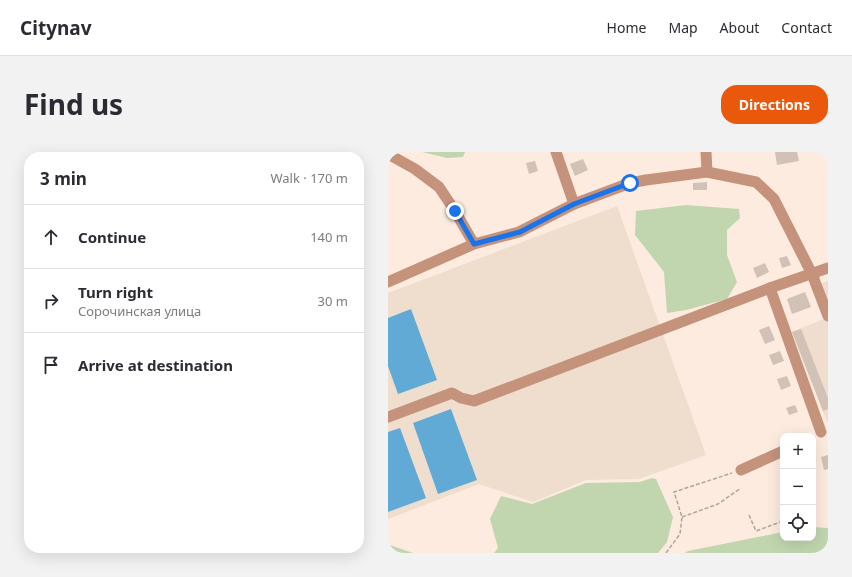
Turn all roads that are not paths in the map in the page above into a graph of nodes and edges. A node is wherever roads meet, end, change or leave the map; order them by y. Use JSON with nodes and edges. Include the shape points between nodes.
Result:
{"nodes":[{"id":1,"x":556,"y":152,"type":"edge"},
{"id":2,"x":710,"y":153,"type":"edge"},
{"id":3,"x":388,"y":154,"type":"edge"},
{"id":4,"x":707,"y":172,"type":"junction"},
{"id":5,"x":574,"y":204,"type":"junction"},
{"id":6,"x":474,"y":244,"type":"junction"},
{"id":7,"x":828,"y":268,"type":"edge"},
{"id":8,"x":812,"y":274,"type":"junction"},
{"id":9,"x":388,"y":282,"type":"edge"},
{"id":10,"x":770,"y":288,"type":"junction"},
{"id":11,"x":828,"y":316,"type":"edge"},
{"id":12,"x":388,"y":417,"type":"edge"},
{"id":13,"x":821,"y":433,"type":"edge"},
{"id":14,"x":780,"y":453,"type":"edge"},
{"id":15,"x":741,"y":470,"type":"road end"}],
"edges":[{"from":1,"to":5,"type":"street"},
{"from":2,"to":4,"type":"street"},
{"from":3,"to":6,"type":"street","via":[[415,169],[439,187]]},
{"from":4,"to":5,"type":"street","via":[[630,183]]},
{"from":4,"to":8,"type":"street","via":[[756,182],[770,195]]},
{"from":5,"to":6,"type":"street","via":[[520,232]]},
{"from":6,"to":9,"type":"street"},
{"from":7,"to":8,"type":"street"},
{"from":8,"to":10,"type":"street"},
{"from":8,"to":11,"type":"street"},
{"from":10,"to":12,"type":"street","via":[[474,401],[452,393]]},
{"from":10,"to":13,"type":"street"},
{"from":14,"to":15,"type":"street"}]}
